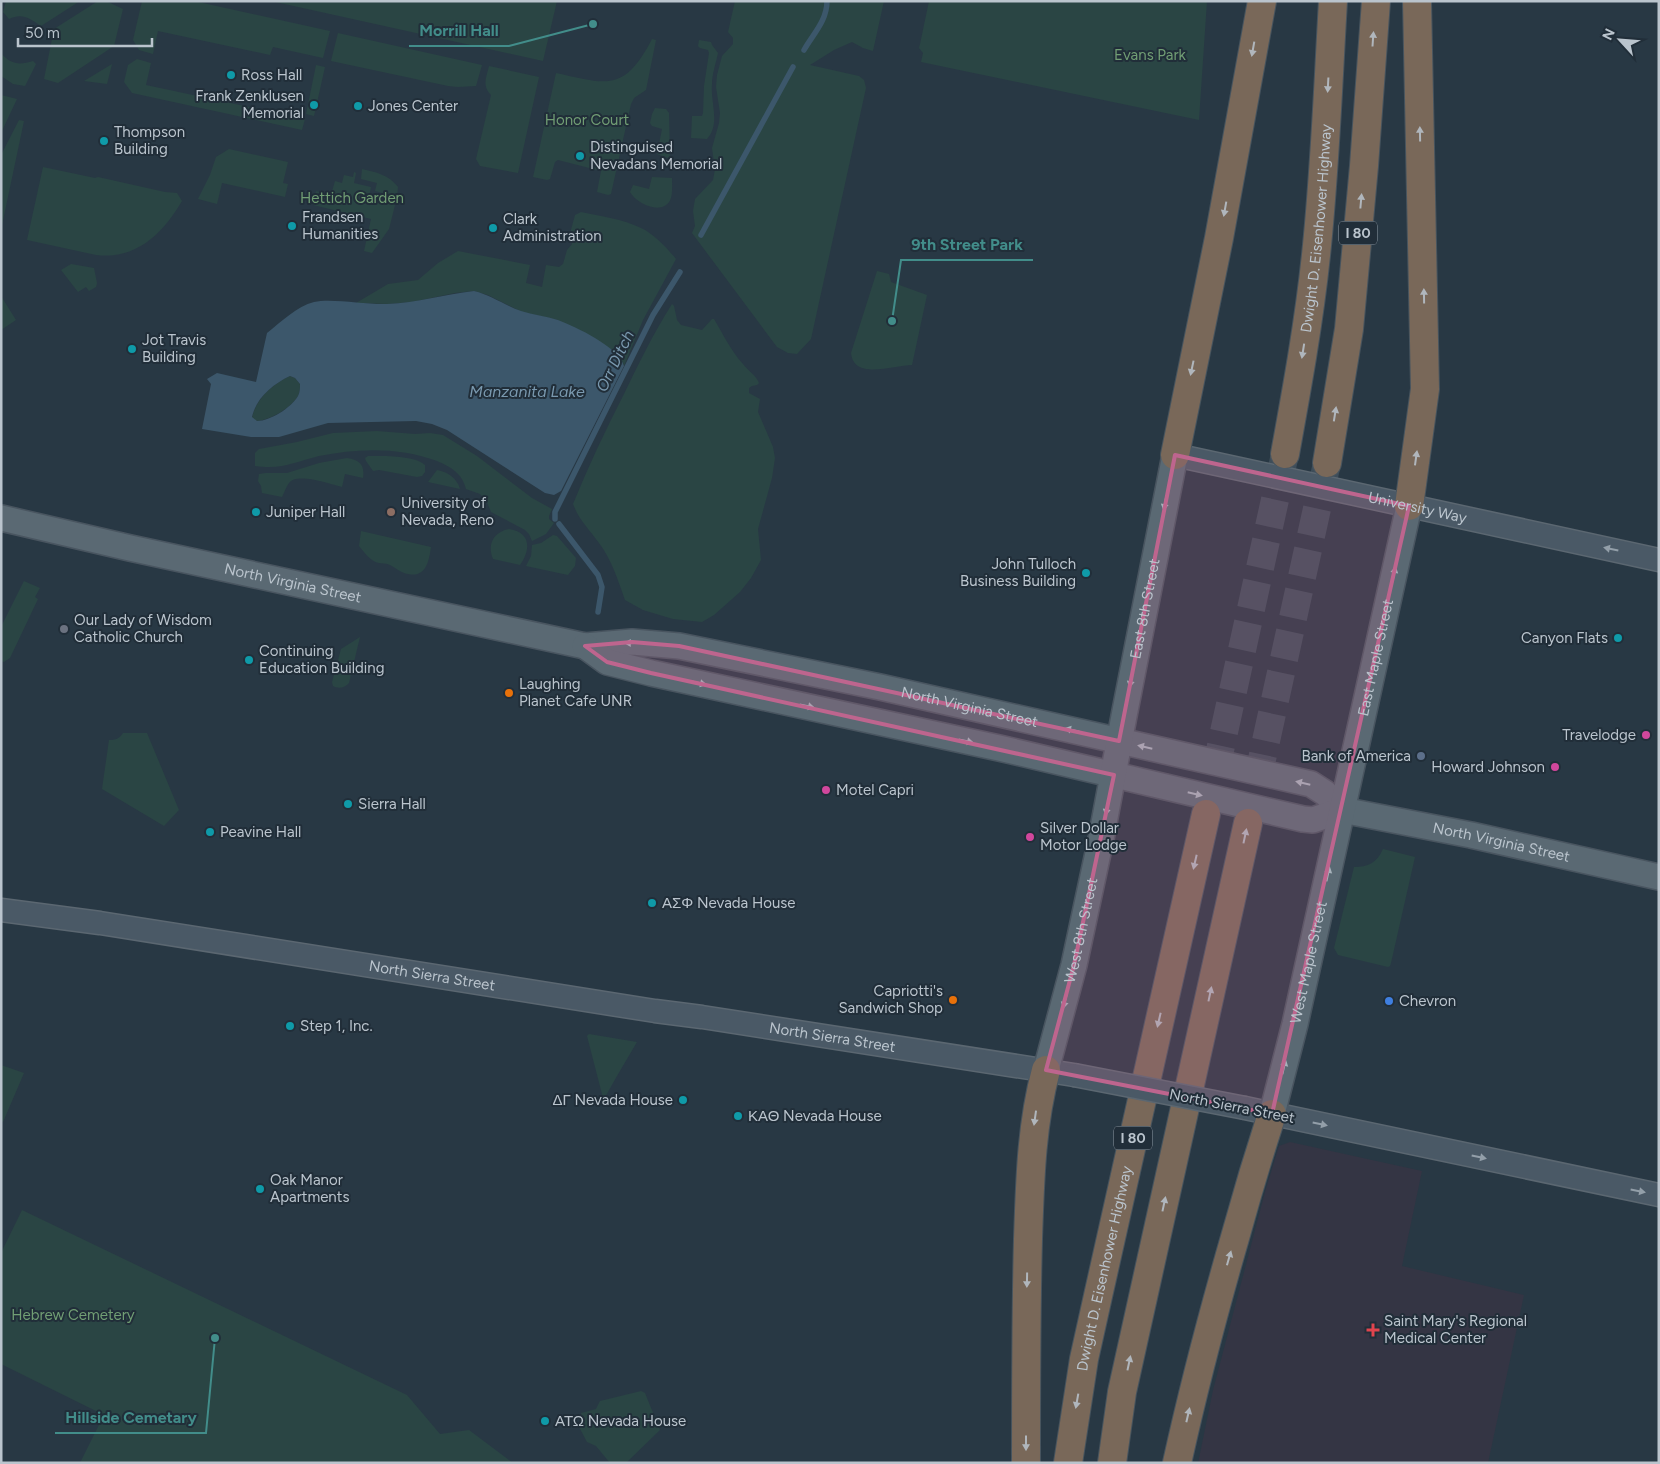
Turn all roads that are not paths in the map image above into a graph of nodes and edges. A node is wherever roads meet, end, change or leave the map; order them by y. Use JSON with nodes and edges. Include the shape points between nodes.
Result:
{"nodes":[{"id":1,"x":1262,"y":1,"type":"edge"},
{"id":2,"x":1333,"y":1,"type":"edge"},
{"id":3,"x":1376,"y":1,"type":"edge"},
{"id":4,"x":1417,"y":1,"type":"edge"},
{"id":5,"x":1285,"y":454,"type":"tunnel mouth"},
{"id":6,"x":1175,"y":456,"type":"junction"},
{"id":7,"x":1327,"y":462,"type":"tunnel mouth"},
{"id":8,"x":1409,"y":506,"type":"junction"},
{"id":9,"x":1,"y":518,"type":"edge"},
{"id":10,"x":1659,"y":560,"type":"edge"},
{"id":11,"x":585,"y":646,"type":"junction"},
{"id":12,"x":1116,"y":759,"type":"junction"},
{"id":13,"x":1342,"y":810,"type":"junction"},
{"id":14,"x":1206,"y":814,"type":"tunnel mouth"},
{"id":15,"x":1248,"y":823,"type":"tunnel mouth"},
{"id":16,"x":1659,"y":877,"type":"edge"},
{"id":17,"x":1,"y":910,"type":"edge"},
{"id":18,"x":1046,"y":1070,"type":"junction"},
{"id":19,"x":1272,"y":1114,"type":"junction"},
{"id":20,"x":1659,"y":1195,"type":"edge"},
{"id":21,"x":1026,"y":1463,"type":"edge"},
{"id":22,"x":1068,"y":1463,"type":"edge"},
{"id":23,"x":1112,"y":1463,"type":"edge"},
{"id":24,"x":1177,"y":1463,"type":"edge"}],
"edges":[{"from":1,"to":6,"type":"highway","one_way":true},
{"from":2,"to":5,"type":"highway","name":"Dwight D. Eisenhower Highway","number":"I 80","one_way":true,"via":[[1316,256]]},
{"from":7,"to":3,"type":"highway","number":"I 80","one_way":true,"via":[[1349,330]]},
{"from":8,"to":4,"type":"highway","one_way":true,"via":[[1425,388]]},
{"from":6,"to":8,"type":"main road","name":"University Way"},
{"from":6,"to":12,"type":"main road","name":"East 8th Street","one_way":true},
{"from":10,"to":8,"type":"main road","name":"University Way","one_way":true},
{"from":13,"to":8,"type":"main road","name":"East Maple Street","one_way":true},
{"from":9,"to":11,"type":"main road","name":"North Virginia Street"},
{"from":11,"to":12,"type":"main road","name":"North Virginia Street","one_way":true,"via":[[607,662],[651,673],[999,748]]},
{"from":12,"to":11,"type":"main road","name":"North Virginia Street","one_way":true,"via":[[880,687],[679,646],[632,642]]},
{"from":12,"to":13,"type":"main road","name":"North Virginia Street","one_way":true,"via":[[1303,819],[1313,820]]},
{"from":13,"to":12,"type":"main road","name":"North Virginia Street","one_way":true,"via":[[1311,784]]},
{"from":12,"to":18,"type":"main road","name":"West 8th Street","one_way":true,"via":[[1074,965]]},
{"from":13,"to":16,"type":"main road","name":"North Virginia Street"},
{"from":19,"to":13,"type":"main road","name":"West Maple Street","one_way":true},
{"from":14,"to":22,"type":"highway","name":"Dwight D. Eisenhower Highway","number":"I 80","one_way":true,"via":[[1084,1359]]},
{"from":23,"to":15,"type":"highway","one_way":true,"via":[[1122,1392]]},
{"from":17,"to":18,"type":"main road","name":"North Sierra Street"},
{"from":18,"to":19,"type":"main road","name":"North Sierra Street","bridge":true},
{"from":18,"to":21,"type":"highway","one_way":true,"via":[[1038,1098],[1030,1166]]},
{"from":19,"to":20,"type":"main road","name":"North Sierra Street","one_way":true},
{"from":24,"to":19,"type":"highway","one_way":true,"via":[[1216,1300]]}]}
